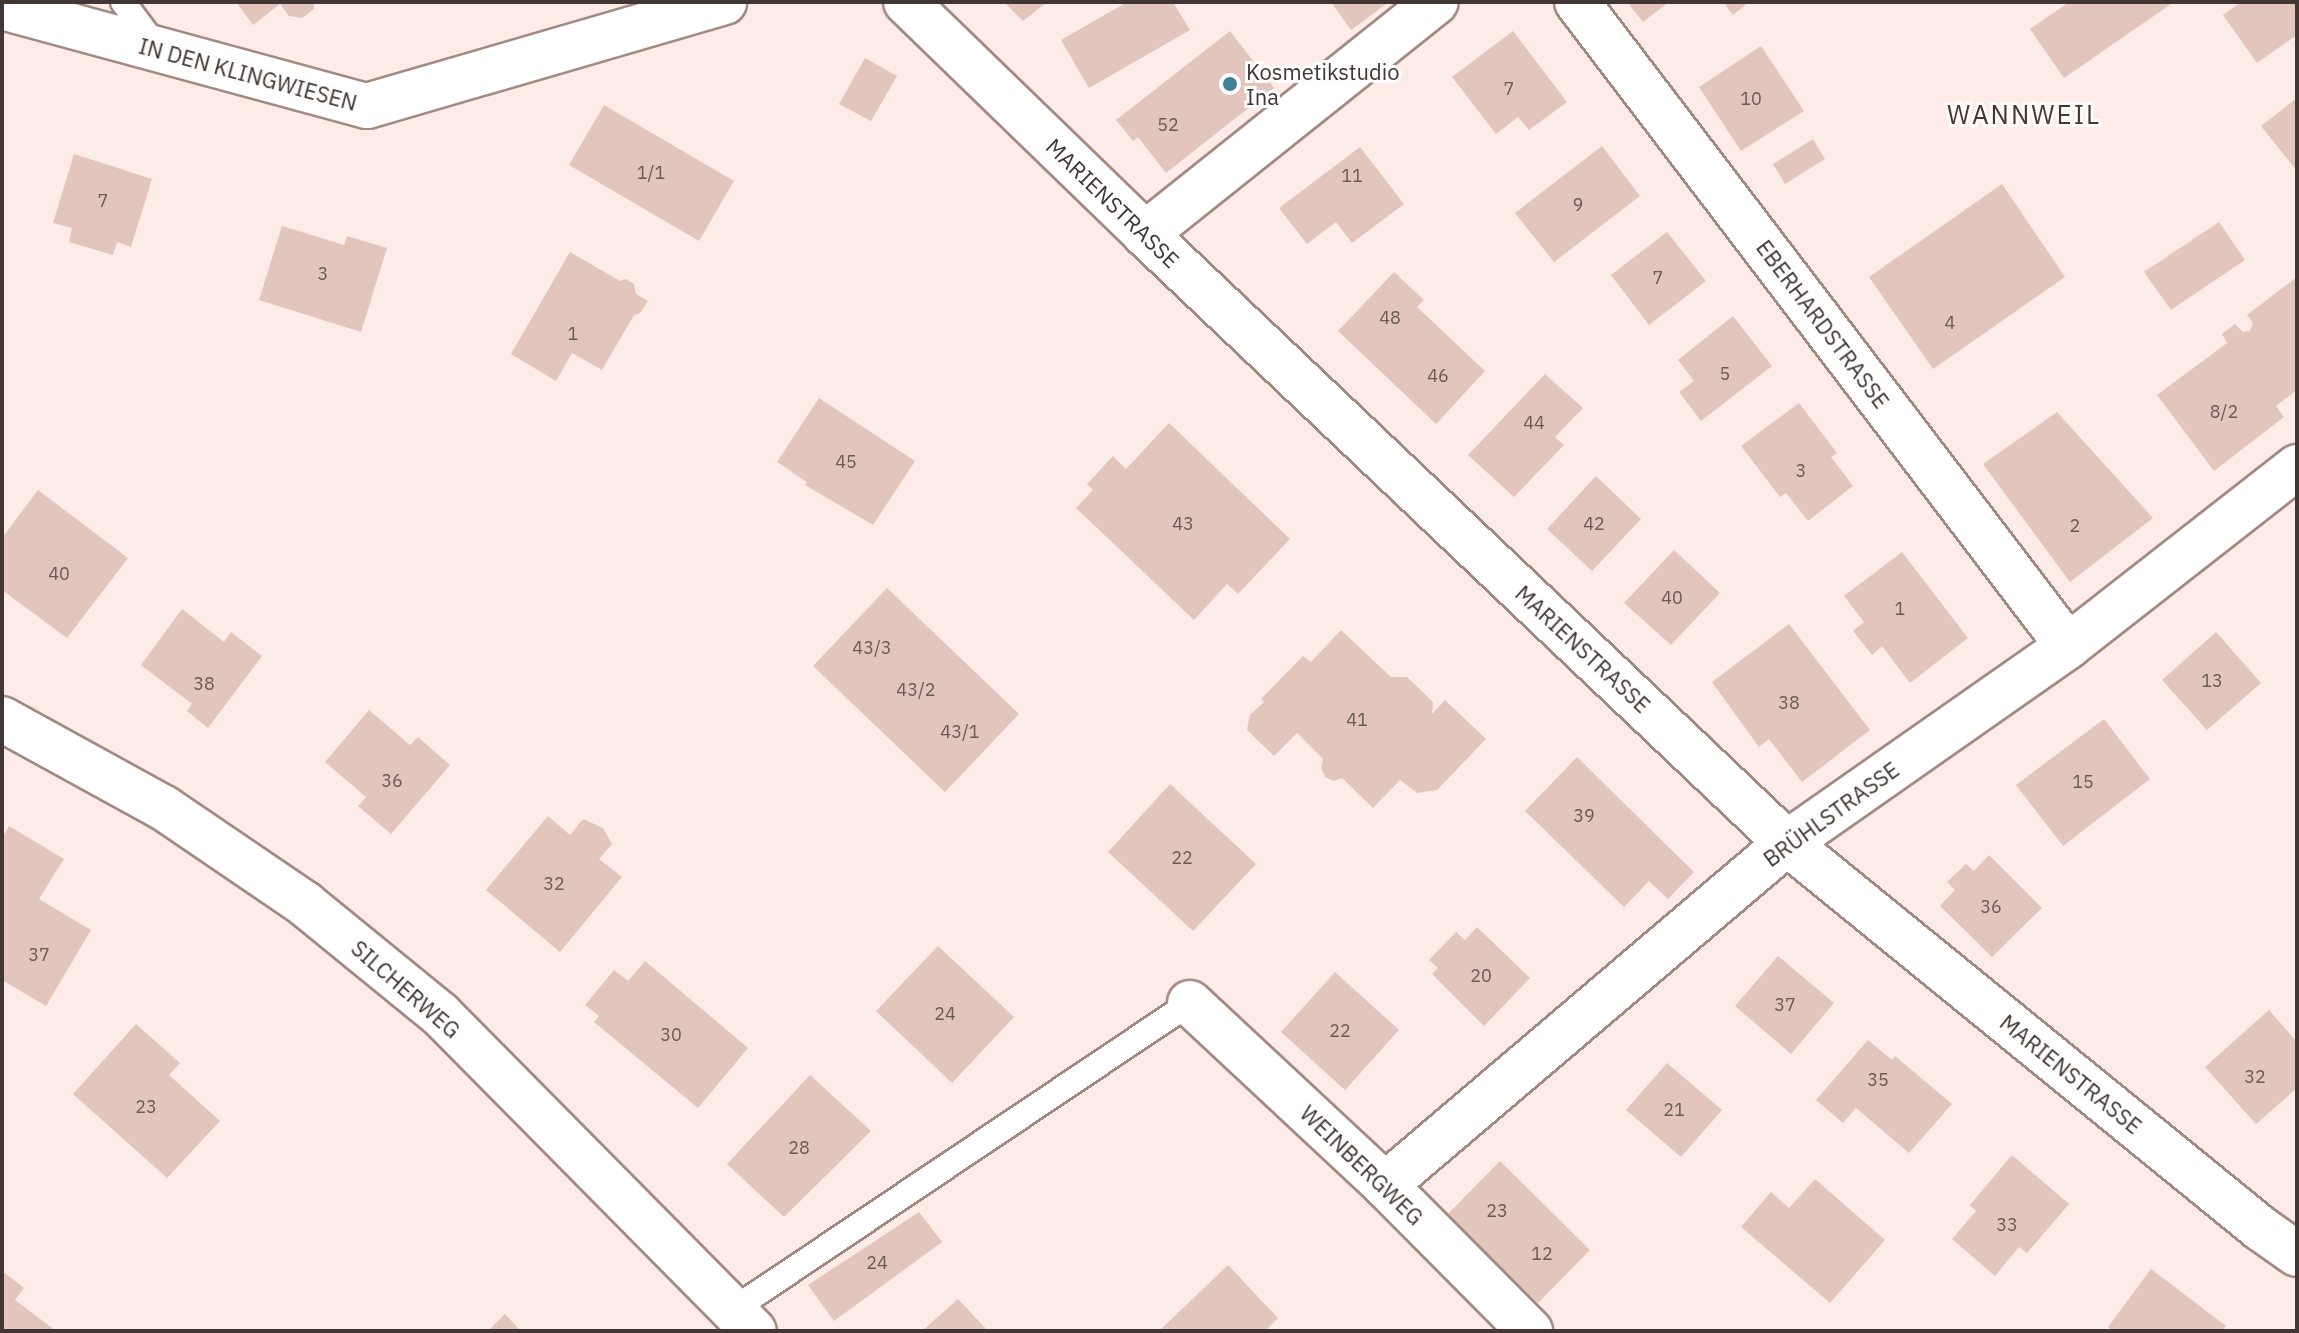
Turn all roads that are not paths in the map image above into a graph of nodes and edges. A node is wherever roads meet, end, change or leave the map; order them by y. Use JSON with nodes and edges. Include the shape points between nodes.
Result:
{"nodes":[{"id":1,"x":123,"y":2,"type":"edge"},
{"id":2,"x":724,"y":2,"type":"edge"},
{"id":3,"x":906,"y":2,"type":"edge"},
{"id":4,"x":1436,"y":2,"type":"edge"},
{"id":5,"x":1577,"y":2,"type":"edge"},
{"id":6,"x":2,"y":7,"type":"edge"},
{"id":7,"x":157,"y":48,"type":"junction"},
{"id":8,"x":1145,"y":234,"type":"junction"},
{"id":9,"x":2297,"y":467,"type":"edge"},
{"id":10,"x":2068,"y":646,"type":"junction"},
{"id":11,"x":2,"y":719,"type":"edge"},
{"id":12,"x":1787,"y":843,"type":"junction"},
{"id":13,"x":1190,"y":1003,"type":"joint"},
{"id":14,"x":1385,"y":1185,"type":"junction"},
{"id":15,"x":2297,"y":1254,"type":"edge"},
{"id":16,"x":744,"y":1320,"type":"edge"},
{"id":17,"x":1530,"y":1331,"type":"edge"}],
"edges":[{"from":1,"to":7,"type":"lane"},
{"from":2,"to":7,"type":"street","name":"IN DEN KLINGWIESEN","via":[[367,106]]},
{"from":3,"to":8,"type":"street","name":"MARIENSTRASSE"},
{"from":4,"to":8,"type":"street"},
{"from":5,"to":10,"type":"street","name":"EBERHARDSTRASSE"},
{"from":6,"to":7,"type":"street","name":"IN DEN KLINGWIESEN"},
{"from":8,"to":12,"type":"street","name":"MARIENSTRASSE"},
{"from":9,"to":10,"type":"street","name":"BRÜHLSTRASSE"},
{"from":10,"to":12,"type":"street","name":"BRÜHLSTRASSE"},
{"from":11,"to":16,"type":"street","name":"SILCHERWEG","via":[[164,808],[305,904],[440,1014]]},
{"from":12,"to":14,"type":"street","name":"BRÜHLSTRASSE"},
{"from":12,"to":15,"type":"street","name":"MARIENSTRASSE"},
{"from":13,"to":14,"type":"street","name":"WEINBERGWEG"},
{"from":13,"to":16,"type":"lane"},
{"from":14,"to":17,"type":"street","name":"WEINBERGWEG"}]}
